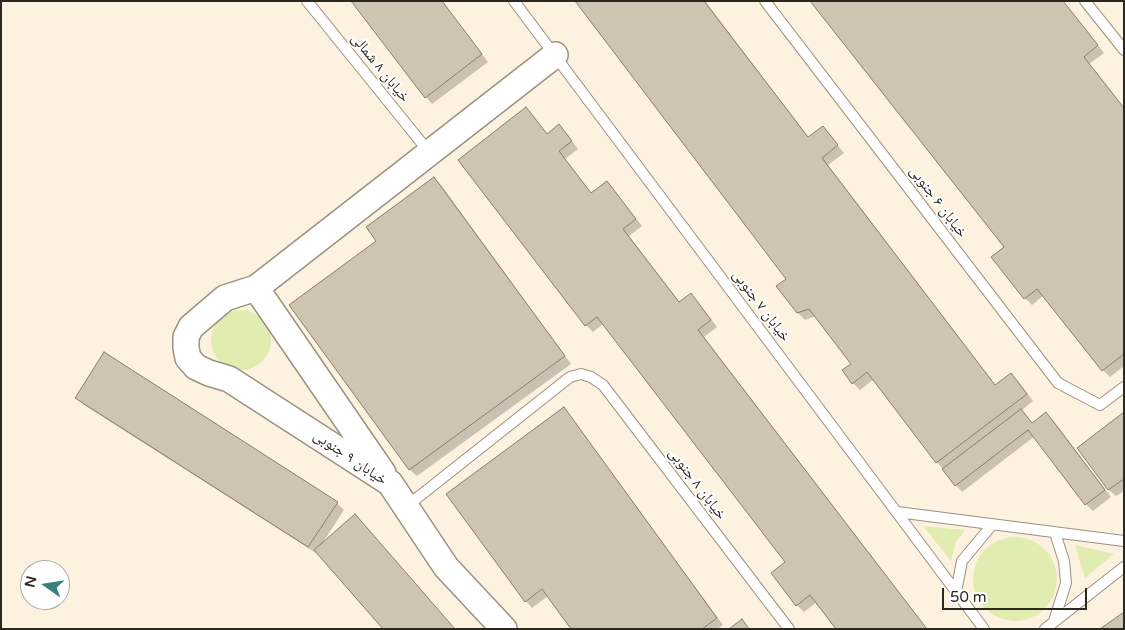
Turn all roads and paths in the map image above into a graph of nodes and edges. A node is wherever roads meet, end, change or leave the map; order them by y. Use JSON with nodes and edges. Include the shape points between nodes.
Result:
{"nodes":[{"id":1,"x":307,"y":1,"type":"edge"},
{"id":2,"x":514,"y":1,"type":"edge"},
{"id":3,"x":765,"y":1,"type":"edge"},
{"id":4,"x":1085,"y":1,"type":"edge"},
{"id":5,"x":1124,"y":50,"type":"edge"},
{"id":6,"x":555,"y":55,"type":"junction"},
{"id":7,"x":429,"y":153,"type":"junction"},
{"id":8,"x":256,"y":288,"type":"junction"},
{"id":9,"x":1124,"y":387,"type":"edge"},
{"id":10,"x":390,"y":483,"type":"junction"},
{"id":11,"x":406,"y":507,"type":"junction"},
{"id":12,"x":897,"y":512,"type":"junction"},
{"id":13,"x":992,"y":525,"type":"junction"},
{"id":14,"x":1055,"y":533,"type":"junction"},
{"id":15,"x":1124,"y":541,"type":"edge"},
{"id":16,"x":1124,"y":567,"type":"edge"},
{"id":17,"x":956,"y":592,"type":"junction"},
{"id":18,"x":1054,"y":621,"type":"junction"},
{"id":19,"x":504,"y":629,"type":"edge"},
{"id":20,"x":790,"y":629,"type":"edge"},
{"id":21,"x":984,"y":629,"type":"edge"},
{"id":22,"x":1045,"y":629,"type":"edge"}],
"edges":[{"from":1,"to":7,"type":"lane","name":"خیابان ۸ شمالی"},
{"from":2,"to":6,"type":"lane","name":"خیابان ۷ جنوبی"},
{"from":3,"to":9,"type":"lane","name":"خیابان ۶ جنوبی","via":[[1058,383],[1100,405]]},
{"from":4,"to":5,"type":"lane"},
{"from":6,"to":7,"type":"street"},
{"from":6,"to":12,"type":"lane","name":"خیابان ۷ جنوبی"},
{"from":7,"to":8,"type":"street"},
{"from":8,"to":10,"type":"street"},
{"from":8,"to":10,"type":"street","name":"خیابان ۹ جنوبی","via":[[225,298],[191,328],[186,337],[188,358],[196,367],[229,379]]},
{"from":10,"to":11,"type":"street","name":"خیابان ۹ جنوبی"},
{"from":11,"to":19,"type":"street","name":"خیابان ۹ جنوبی","via":[[446,567]]},
{"from":11,"to":20,"type":"lane","name":"خیابان ۸ جنوبی","via":[[570,377],[581,374],[591,377],[603,385]]},
{"from":12,"to":13,"type":"lane"},
{"from":12,"to":17,"type":"lane","name":"خیابان ۷ جنوبی"},
{"from":13,"to":14,"type":"lane"},
{"from":13,"to":17,"type":"lane","via":[[962,561]]},
{"from":14,"to":15,"type":"lane"},
{"from":14,"to":18,"type":"lane","via":[[1064,561],[1066,583]]},
{"from":16,"to":18,"type":"lane"},
{"from":17,"to":21,"type":"lane","name":"خیابان ۷ جنوبی"},
{"from":18,"to":22,"type":"lane"}]}
